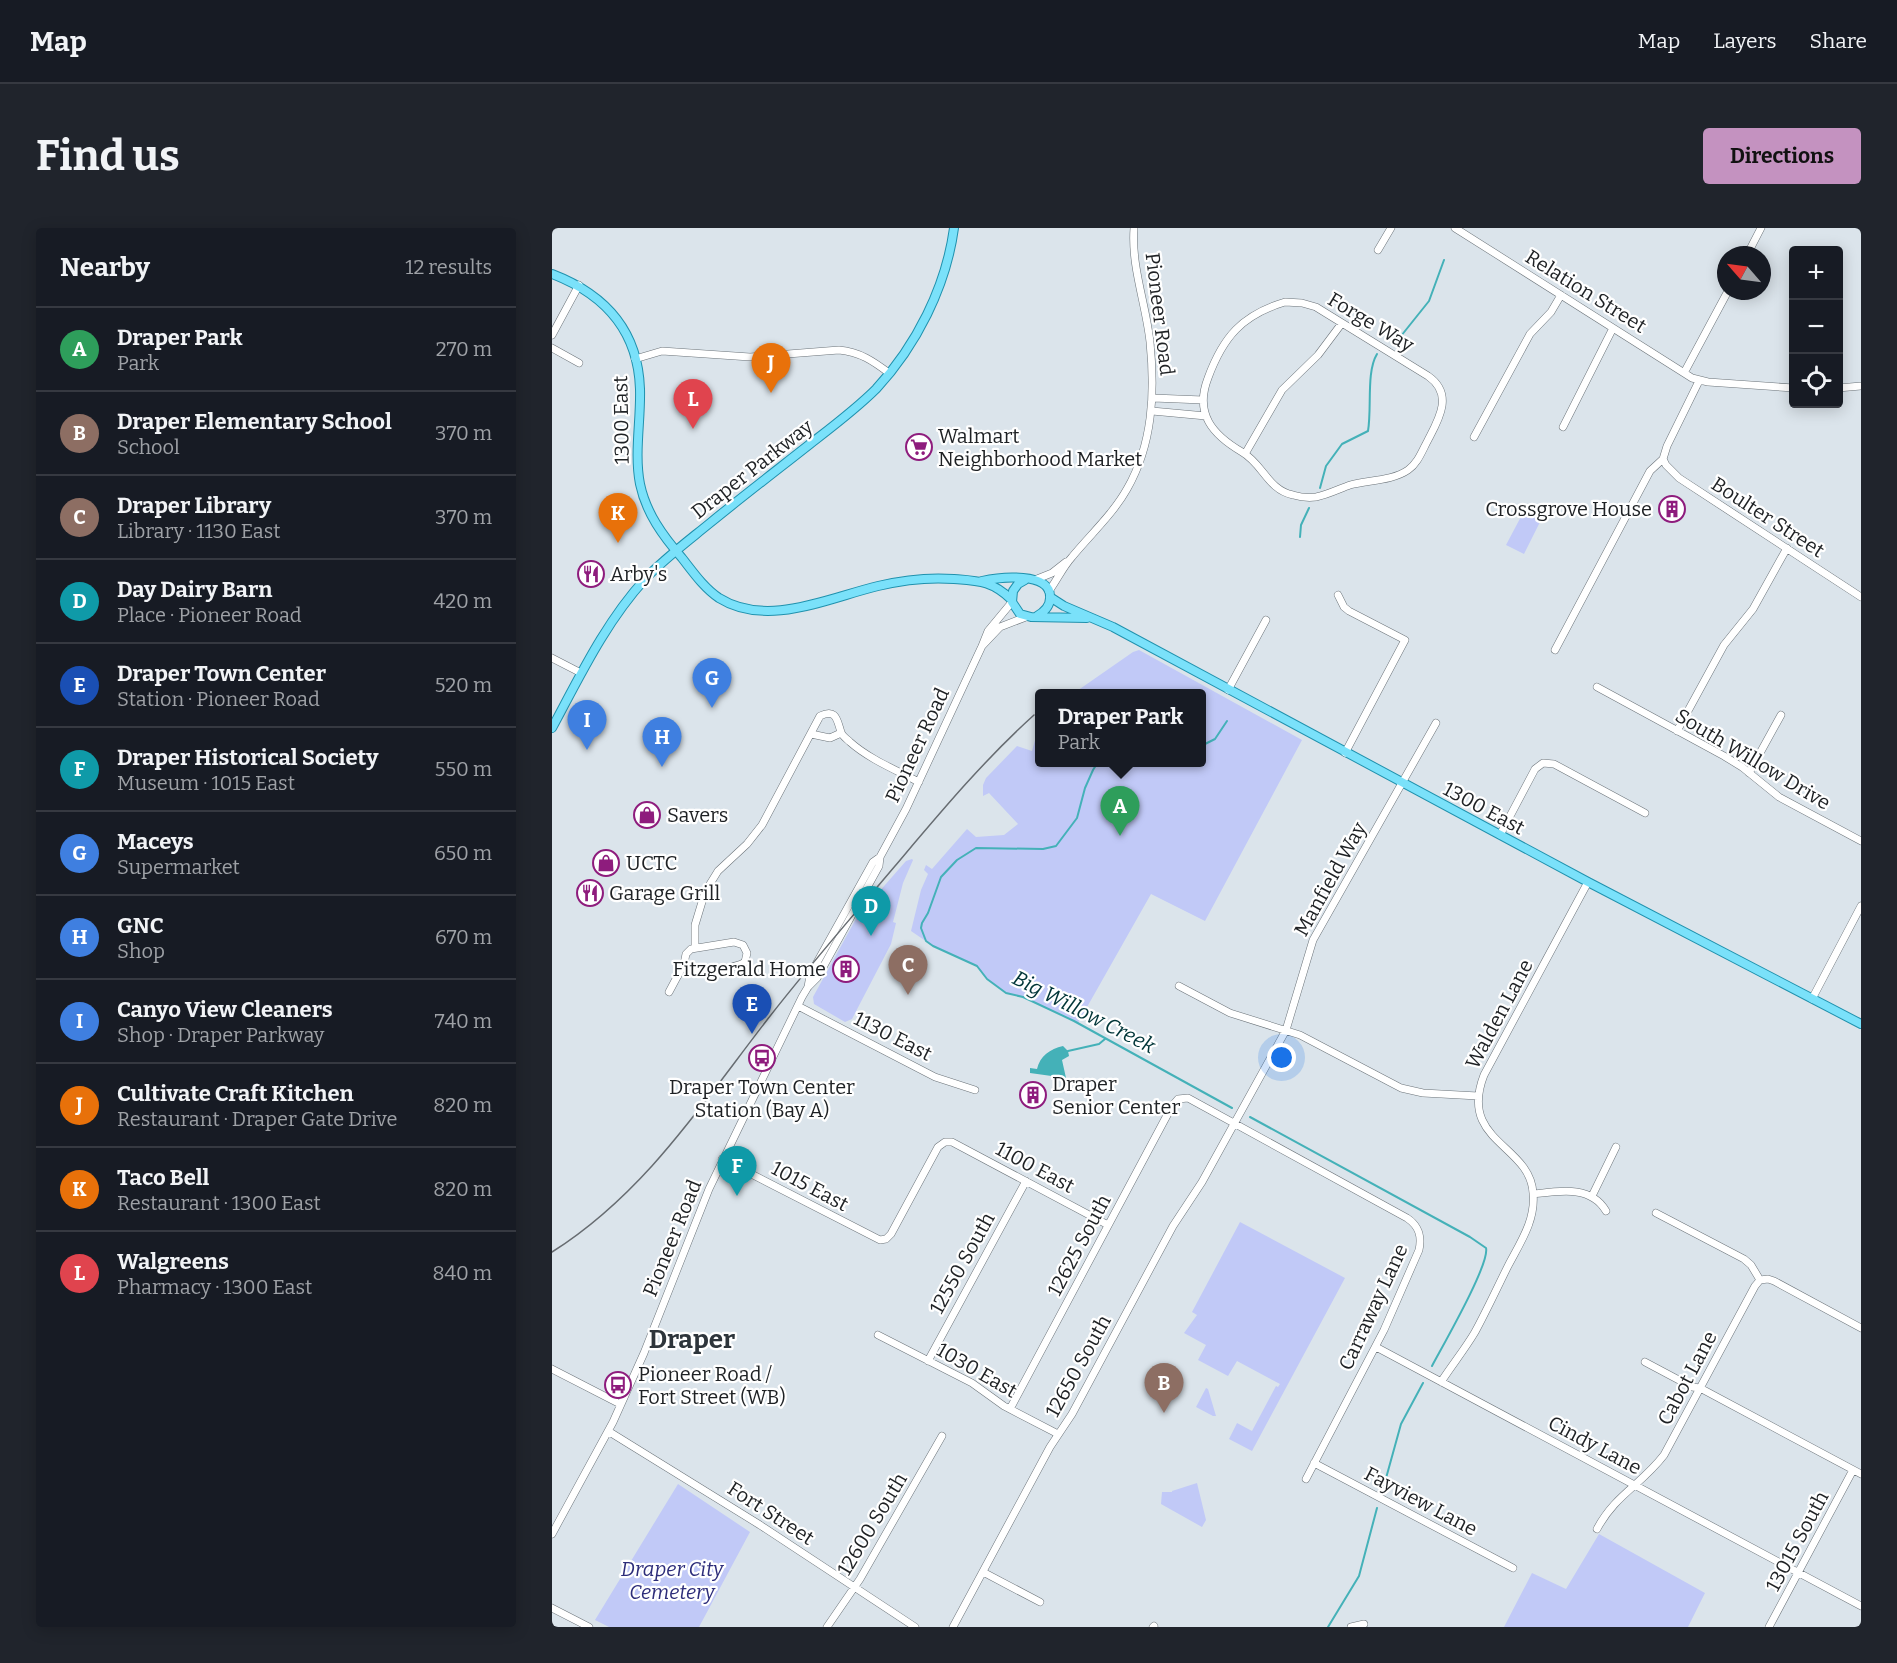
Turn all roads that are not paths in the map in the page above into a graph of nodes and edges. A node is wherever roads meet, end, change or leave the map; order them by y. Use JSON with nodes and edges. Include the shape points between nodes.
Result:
{"nodes":[{"id":1,"x":954,"y":228,"type":"edge"},
{"id":2,"x":1134,"y":228,"type":"edge"},
{"id":3,"x":1391,"y":228,"type":"edge"},
{"id":4,"x":1455,"y":228,"type":"edge"},
{"id":5,"x":1761,"y":228,"type":"edge"},
{"id":6,"x":1752,"y":246,"type":"edge"},
{"id":7,"x":1378,"y":250,"type":"dead end"},
{"id":8,"x":552,"y":274,"type":"edge"},
{"id":9,"x":579,"y":285,"type":"junction"},
{"id":10,"x":1561,"y":295,"type":"junction"},
{"id":11,"x":1723,"y":300,"type":"edge"},
{"id":12,"x":1342,"y":323,"type":"junction"},
{"id":13,"x":1613,"y":328,"type":"junction"},
{"id":14,"x":552,"y":335,"type":"edge"},
{"id":15,"x":552,"y":348,"type":"edge"},
{"id":16,"x":635,"y":359,"type":"junction"},
{"id":17,"x":579,"y":363,"type":"dead end"},
{"id":18,"x":889,"y":373,"type":"junction"},
{"id":19,"x":1684,"y":373,"type":"junction"},
{"id":20,"x":1699,"y":381,"type":"junction"},
{"id":21,"x":1861,"y":386,"type":"edge"},
{"id":22,"x":1789,"y":388,"type":"edge"},
{"id":23,"x":1843,"y":388,"type":"edge"},
{"id":24,"x":1153,"y":398,"type":"junction"},
{"id":25,"x":1203,"y":400,"type":"junction"},
{"id":26,"x":1152,"y":411,"type":"junction"},
{"id":27,"x":1206,"y":416,"type":"junction"},
{"id":28,"x":1563,"y":427,"type":"dead end"},
{"id":29,"x":1474,"y":437,"type":"dead end"},
{"id":30,"x":1245,"y":454,"type":"junction"},
{"id":31,"x":1663,"y":459,"type":"junction"},
{"id":32,"x":1787,"y":548,"type":"junction"},
{"id":33,"x":675,"y":551,"type":"junction"},
{"id":34,"x":1070,"y":559,"type":"junction"},
{"id":35,"x":1037,"y":579,"type":"junction"},
{"id":36,"x":1025,"y":580,"type":"junction"},
{"id":37,"x":982,"y":581,"type":"junction"},
{"id":38,"x":1050,"y":594,"type":"junction"},
{"id":39,"x":1338,"y":595,"type":"dead end"},
{"id":40,"x":1861,"y":597,"type":"edge"},
{"id":41,"x":1012,"y":601,"type":"junction"},
{"id":42,"x":1037,"y":616,"type":"junction"},
{"id":43,"x":1026,"y":617,"type":"junction"},
{"id":44,"x":1094,"y":618,"type":"junction"},
{"id":45,"x":1266,"y":620,"type":"dead end"},
{"id":46,"x":982,"y":646,"type":"junction"},
{"id":47,"x":1555,"y":650,"type":"dead end"},
{"id":48,"x":552,"y":658,"type":"edge"},
{"id":49,"x":581,"y":673,"type":"junction"},
{"id":50,"x":1597,"y":687,"type":"dead end"},
{"id":51,"x":1227,"y":690,"type":"junction"},
{"id":52,"x":1781,"y":715,"type":"dead end"},
{"id":53,"x":1436,"y":723,"type":"dead end"},
{"id":54,"x":552,"y":728,"type":"edge"},
{"id":55,"x":1677,"y":731,"type":"junction"},
{"id":56,"x":841,"y":733,"type":"junction"},
{"id":57,"x":811,"y":734,"type":"junction"},
{"id":58,"x":1345,"y":753,"type":"junction"},
{"id":59,"x":1749,"y":773,"type":"junction"},
{"id":60,"x":919,"y":782,"type":"junction"},
{"id":61,"x":1402,"y":783,"type":"junction"},
{"id":62,"x":1645,"y":813,"type":"dead end"},
{"id":63,"x":1500,"y":835,"type":"junction"},
{"id":64,"x":1861,"y":841,"type":"edge"},
{"id":65,"x":1588,"y":882,"type":"junction"},
{"id":66,"x":1861,"y":906,"type":"edge"},
{"id":67,"x":695,"y":948,"type":"junction"},
{"id":68,"x":684,"y":964,"type":"junction"},
{"id":69,"x":1179,"y":986,"type":"dead end"},
{"id":70,"x":669,"y":992,"type":"dead end"},
{"id":71,"x":1812,"y":999,"type":"junction"},
{"id":72,"x":798,"y":1006,"type":"junction"},
{"id":73,"x":1861,"y":1024,"type":"edge"},
{"id":74,"x":1287,"y":1030,"type":"junction"},
{"id":75,"x":975,"y":1090,"type":"dead end"},
{"id":76,"x":1478,"y":1096,"type":"junction"},
{"id":77,"x":1181,"y":1098,"type":"joint"},
{"id":78,"x":1235,"y":1124,"type":"junction"},
{"id":79,"x":1616,"y":1147,"type":"dead end"},
{"id":80,"x":722,"y":1158,"type":"junction"},
{"id":81,"x":1026,"y":1181,"type":"junction"},
{"id":82,"x":1534,"y":1194,"type":"junction"},
{"id":83,"x":1592,"y":1196,"type":"junction"},
{"id":84,"x":1606,"y":1211,"type":"dead end"},
{"id":85,"x":1656,"y":1214,"type":"dead end"},
{"id":86,"x":1108,"y":1226,"type":"junction"},
{"id":87,"x":883,"y":1240,"type":"joint"},
{"id":88,"x":1760,"y":1280,"type":"junction"},
{"id":89,"x":1861,"y":1328,"type":"edge"},
{"id":90,"x":878,"y":1335,"type":"dead end"},
{"id":91,"x":1376,"y":1347,"type":"junction"},
{"id":92,"x":928,"y":1361,"type":"junction"},
{"id":93,"x":1645,"y":1362,"type":"dead end"},
{"id":94,"x":552,"y":1369,"type":"edge"},
{"id":95,"x":1442,"y":1382,"type":"junction"},
{"id":96,"x":1700,"y":1388,"type":"junction"},
{"id":97,"x":620,"y":1404,"type":"junction"},
{"id":98,"x":1010,"y":1409,"type":"junction"},
{"id":99,"x":608,"y":1431,"type":"junction"},
{"id":100,"x":1058,"y":1434,"type":"junction"},
{"id":101,"x":942,"y":1436,"type":"dead end"},
{"id":102,"x":1314,"y":1463,"type":"junction"},
{"id":103,"x":1853,"y":1470,"type":"junction"},
{"id":104,"x":1861,"y":1474,"type":"edge"},
{"id":105,"x":1306,"y":1479,"type":"dead end"},
{"id":106,"x":1635,"y":1485,"type":"junction"},
{"id":107,"x":1597,"y":1529,"type":"dead end"},
{"id":108,"x":552,"y":1534,"type":"edge"},
{"id":109,"x":1513,"y":1568,"type":"dead end"},
{"id":110,"x":983,"y":1572,"type":"junction"},
{"id":111,"x":1798,"y":1572,"type":"junction"},
{"id":112,"x":854,"y":1587,"type":"junction"},
{"id":113,"x":1040,"y":1602,"type":"dead end"},
{"id":114,"x":1861,"y":1606,"type":"edge"},
{"id":115,"x":552,"y":1608,"type":"edge"},
{"id":116,"x":1364,"y":1624,"type":"dead end"},
{"id":117,"x":589,"y":1627,"type":"edge"},
{"id":118,"x":827,"y":1627,"type":"edge"},
{"id":119,"x":915,"y":1627,"type":"edge"},
{"id":120,"x":953,"y":1627,"type":"edge"},
{"id":121,"x":1351,"y":1627,"type":"edge"},
{"id":122,"x":1769,"y":1627,"type":"edge"}],
"edges":[{"from":1,"to":18,"type":"main road","name":"Draper Parkway","via":[[933,300]]},
{"from":2,"to":24,"type":"street","name":"Pioneer Road","via":[[1135,263],[1150,341]]},
{"from":3,"to":7,"type":"street"},
{"from":4,"to":10,"type":"street","name":"Relation Street"},
{"from":5,"to":6,"type":"street"},
{"from":8,"to":9,"type":"main road","name":"1300 East"},
{"from":9,"to":14,"type":"street"},
{"from":9,"to":16,"type":"main road","name":"1300 East","via":[[613,314]]},
{"from":10,"to":13,"type":"street","name":"Relation Street"},
{"from":10,"to":29,"type":"street","via":[[1530,334]]},
{"from":11,"to":19,"type":"street"},
{"from":12,"to":25,"type":"street","name":"Forge Way","via":[[1298,302],[1285,302],[1262,311],[1242,323],[1226,340],[1209,375]]},
{"from":12,"to":30,"type":"street","via":[[1318,355],[1282,390]]},
{"from":12,"to":30,"type":"street","name":"Forge Way","via":[[1428,376],[1440,388],[1443,403],[1439,418],[1417,461],[1396,475],[1319,496],[1300,497],[1278,489]]},
{"from":13,"to":19,"type":"street","name":"Relation Street"},
{"from":13,"to":28,"type":"street"},
{"from":15,"to":17,"type":"street"},
{"from":16,"to":18,"type":"street","via":[[662,351],[750,357],[839,350],[865,356]]},
{"from":16,"to":33,"type":"main road","name":"1300 East","via":[[640,389],[640,485],[652,518]]},
{"from":18,"to":33,"type":"main road","name":"Draper Parkway","via":[[842,419]]},
{"from":19,"to":20,"type":"street","name":"Relation Street"},
{"from":20,"to":22,"type":"street"},
{"from":20,"to":31,"type":"street"},
{"from":21,"to":23,"type":"street"},
{"from":24,"to":25,"type":"street"},
{"from":24,"to":26,"type":"street","name":"Pioneer Road"},
{"from":25,"to":27,"type":"street","name":"Forge Way"},
{"from":26,"to":27,"type":"street"},
{"from":26,"to":34,"type":"street","name":"Pioneer Road","via":[[1150,428],[1128,489]]},
{"from":27,"to":30,"type":"street","via":[[1219,438]]},
{"from":31,"to":32,"type":"street","name":"Boulter Street","via":[[1679,478]]},
{"from":31,"to":47,"type":"street","via":[[1650,471]]},
{"from":32,"to":40,"type":"street","name":"Boulter Street"},
{"from":32,"to":55,"type":"street","via":[[1753,609],[1724,645]]},
{"from":33,"to":37,"type":"main road","name":"1300 East","via":[[718,597],[760,611],[787,610],[902,581]]},
{"from":33,"to":49,"type":"main road","name":"Draper Parkway","via":[[617,612]]},
{"from":34,"to":35,"type":"street","name":"Pioneer Road"},
{"from":34,"to":38,"type":"street","name":"Pioneer Road"},
{"from":35,"to":36,"type":"main road"},
{"from":35,"to":38,"type":"main road"},
{"from":36,"to":37,"type":"main road","name":"1300 East"},
{"from":36,"to":41,"type":"main road","via":[[1013,591]]},
{"from":37,"to":41,"type":"main road","name":"1300 East","via":[[995,586]]},
{"from":38,"to":42,"type":"main road","via":[[1049,606]]},
{"from":38,"to":44,"type":"main road","name":"1300 East","via":[[1064,606]]},
{"from":39,"to":58,"type":"street","via":[[1349,611],[1405,640]]},
{"from":41,"to":43,"type":"main road","via":[[1015,609]]},
{"from":41,"to":46,"type":"street","name":"Pioneer Road","via":[[988,631]]},
{"from":42,"to":43,"type":"main road"},
{"from":42,"to":44,"type":"main road","name":"1300 East"},
{"from":43,"to":46,"type":"street","name":"Pioneer Road","via":[[1003,625]]},
{"from":44,"to":51,"type":"main road","name":"1300 East"},
{"from":45,"to":51,"type":"street"},
{"from":46,"to":60,"type":"street","name":"Pioneer Road"},
{"from":48,"to":49,"type":"street"},
{"from":49,"to":54,"type":"main road","name":"Draper Parkway"},
{"from":50,"to":55,"type":"street","name":"South Willow Drive"},
{"from":51,"to":58,"type":"main road","name":"1300 East"},
{"from":52,"to":59,"type":"street"},
{"from":53,"to":61,"type":"street","name":"Manfield Way"},
{"from":55,"to":59,"type":"street","name":"South Willow Drive"},
{"from":56,"to":57,"type":"street","via":[[830,738]]},
{"from":56,"to":57,"type":"street","via":[[838,720],[829,713],[820,716]]},
{"from":56,"to":60,"type":"street","via":[[865,753]]},
{"from":57,"to":67,"type":"street","via":[[762,825],[718,870],[708,887],[697,914]]},
{"from":58,"to":61,"type":"main road","name":"1300 East"},
{"from":59,"to":64,"type":"street","name":"South Willow Drive","via":[[1779,797]]},
{"from":60,"to":72,"type":"street","name":"Pioneer Road","via":[[879,866]]},
{"from":61,"to":63,"type":"main road","name":"1300 East"},
{"from":61,"to":74,"type":"street","name":"Manfield Way","via":[[1313,940]]},
{"from":62,"to":63,"type":"street","via":[[1554,764],[1543,763],[1535,769]]},
{"from":63,"to":65,"type":"main road","name":"1300 East"},
{"from":65,"to":71,"type":"main road","name":"1300 East"},
{"from":65,"to":76,"type":"street","name":"Walden Lane","via":[[1484,1075]]},
{"from":66,"to":71,"type":"street"},
{"from":67,"to":68,"type":"street","via":[[686,954]]},
{"from":67,"to":68,"type":"street","via":[[739,943],[747,958],[737,966],[697,972]]},
{"from":68,"to":70,"type":"street"},
{"from":69,"to":74,"type":"street","via":[[1230,1013]]},
{"from":71,"to":73,"type":"main road","name":"1300 East"},
{"from":72,"to":75,"type":"street","name":"1130 East","via":[[935,1077]]},
{"from":72,"to":80,"type":"street","name":"Pioneer Road"},
{"from":74,"to":76,"type":"street","via":[[1401,1088]]},
{"from":74,"to":78,"type":"street","name":"Manfield Way"},
{"from":76,"to":82,"type":"street","name":"Walden Lane","via":[[1488,1130],[1524,1168]]},
{"from":77,"to":78,"type":"street","name":"Carraway Lane"},
{"from":77,"to":86,"type":"street","name":"12625 South","via":[[1172,1106]]},
{"from":78,"to":91,"type":"street","name":"Carraway Lane","via":[[1417,1227],[1419,1250]]},
{"from":78,"to":100,"type":"street","name":"12650 South","via":[[1178,1216]]},
{"from":79,"to":83,"type":"street"},
{"from":80,"to":87,"type":"street","name":"1015 East"},
{"from":80,"to":97,"type":"street","name":"Pioneer Road"},
{"from":81,"to":86,"type":"street","name":"1100 East"},
{"from":81,"to":87,"type":"street","name":"1100 East","via":[[955,1143],[945,1142],[938,1147],[891,1234]]},
{"from":81,"to":92,"type":"street","name":"12550 South"},
{"from":82,"to":83,"type":"street","via":[[1570,1191]]},
{"from":82,"to":95,"type":"street","via":[[1525,1234],[1474,1332]]},
{"from":83,"to":84,"type":"street"},
{"from":85,"to":88,"type":"street","via":[[1744,1259]]},
{"from":86,"to":98,"type":"street","name":"12625 South"},
{"from":88,"to":89,"type":"street","via":[[1774,1281]]},
{"from":88,"to":96,"type":"street","name":"Cabot Lane"},
{"from":90,"to":92,"type":"street","name":"1030 East"},
{"from":91,"to":95,"type":"street","name":"Cindy Lane"},
{"from":91,"to":102,"type":"street","name":"Carraway Lane"},
{"from":92,"to":98,"type":"street","name":"1030 East","via":[[972,1383]]},
{"from":93,"to":96,"type":"street"},
{"from":94,"to":97,"type":"street"},
{"from":95,"to":106,"type":"street","name":"Cindy Lane"},
{"from":96,"to":103,"type":"street"},
{"from":96,"to":106,"type":"street","name":"Cabot Lane","via":[[1664,1455]]},
{"from":97,"to":99,"type":"street","name":"Pioneer Road"},
{"from":98,"to":100,"type":"street","name":"1030 East"},
{"from":99,"to":108,"type":"street","name":"Pioneer Road"},
{"from":99,"to":112,"type":"street","name":"Fort Street"},
{"from":100,"to":110,"type":"street","name":"12650 South"},
{"from":101,"to":112,"type":"street","name":"12600 South"},
{"from":102,"to":105,"type":"street","name":"Carraway Lane"},
{"from":102,"to":109,"type":"street","name":"Fayview Lane"},
{"from":103,"to":104,"type":"street"},
{"from":103,"to":111,"type":"street","name":"13015 South"},
{"from":106,"to":107,"type":"street","name":"Cabot Lane","via":[[1614,1503]]},
{"from":106,"to":111,"type":"street","name":"Cindy Lane"},
{"from":110,"to":113,"type":"street"},
{"from":110,"to":120,"type":"street","name":"12650 South"},
{"from":111,"to":114,"type":"street","name":"Cindy Lane"},
{"from":111,"to":122,"type":"street","name":"13015 South"},
{"from":112,"to":118,"type":"street","name":"12600 South"},
{"from":112,"to":119,"type":"street","name":"Fort Street"},
{"from":115,"to":117,"type":"street"},
{"from":116,"to":121,"type":"street"}]}
